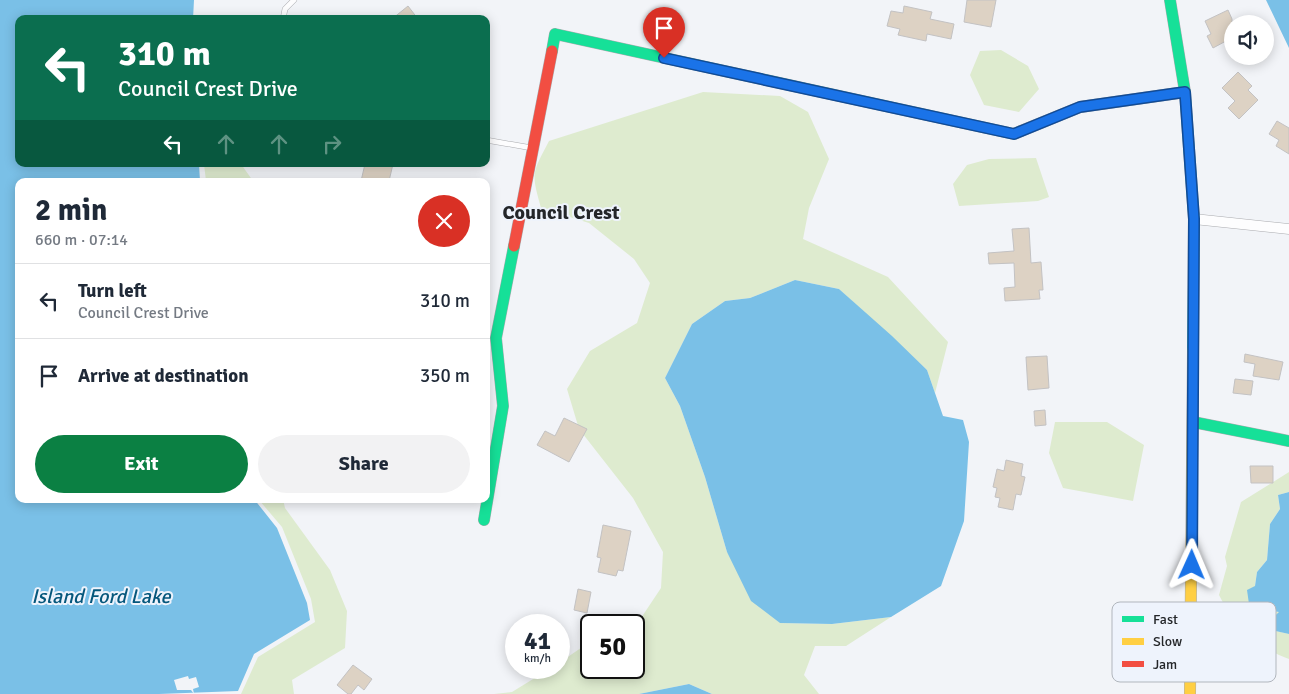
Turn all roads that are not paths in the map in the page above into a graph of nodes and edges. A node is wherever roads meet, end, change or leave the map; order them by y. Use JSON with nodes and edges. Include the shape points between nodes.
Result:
{"nodes":[{"id":1,"x":294,"y":0,"type":"edge"},
{"id":2,"x":1170,"y":0,"type":"edge"},
{"id":3,"x":284,"y":15,"type":"edge"},
{"id":4,"x":1185,"y":92,"type":"junction"},
{"id":5,"x":490,"y":141,"type":"edge"},
{"id":6,"x":533,"y":148,"type":"junction"},
{"id":7,"x":1194,"y":219,"type":"junction"},
{"id":8,"x":1289,"y":228,"type":"edge"},
{"id":9,"x":1193,"y":422,"type":"junction"},
{"id":10,"x":1289,"y":441,"type":"edge"},
{"id":11,"x":490,"y":484,"type":"edge"},
{"id":12,"x":487,"y":503,"type":"edge"},
{"id":13,"x":484,"y":520,"type":"dead end"},
{"id":14,"x":1191,"y":602,"type":"edge"}],
"edges":[{"from":1,"to":3,"type":"lane"},
{"from":2,"to":4,"type":"street"},
{"from":4,"to":6,"type":"street","via":[[1080,107],[1014,134],[555,34]]},
{"from":4,"to":7,"type":"street"},
{"from":5,"to":6,"type":"lane"},
{"from":6,"to":11,"type":"street","via":[[496,338],[503,406]]},
{"from":7,"to":8,"type":"street"},
{"from":7,"to":9,"type":"street"},
{"from":9,"to":10,"type":"street"},
{"from":9,"to":14,"type":"street"},
{"from":12,"to":13,"type":"street"}]}
